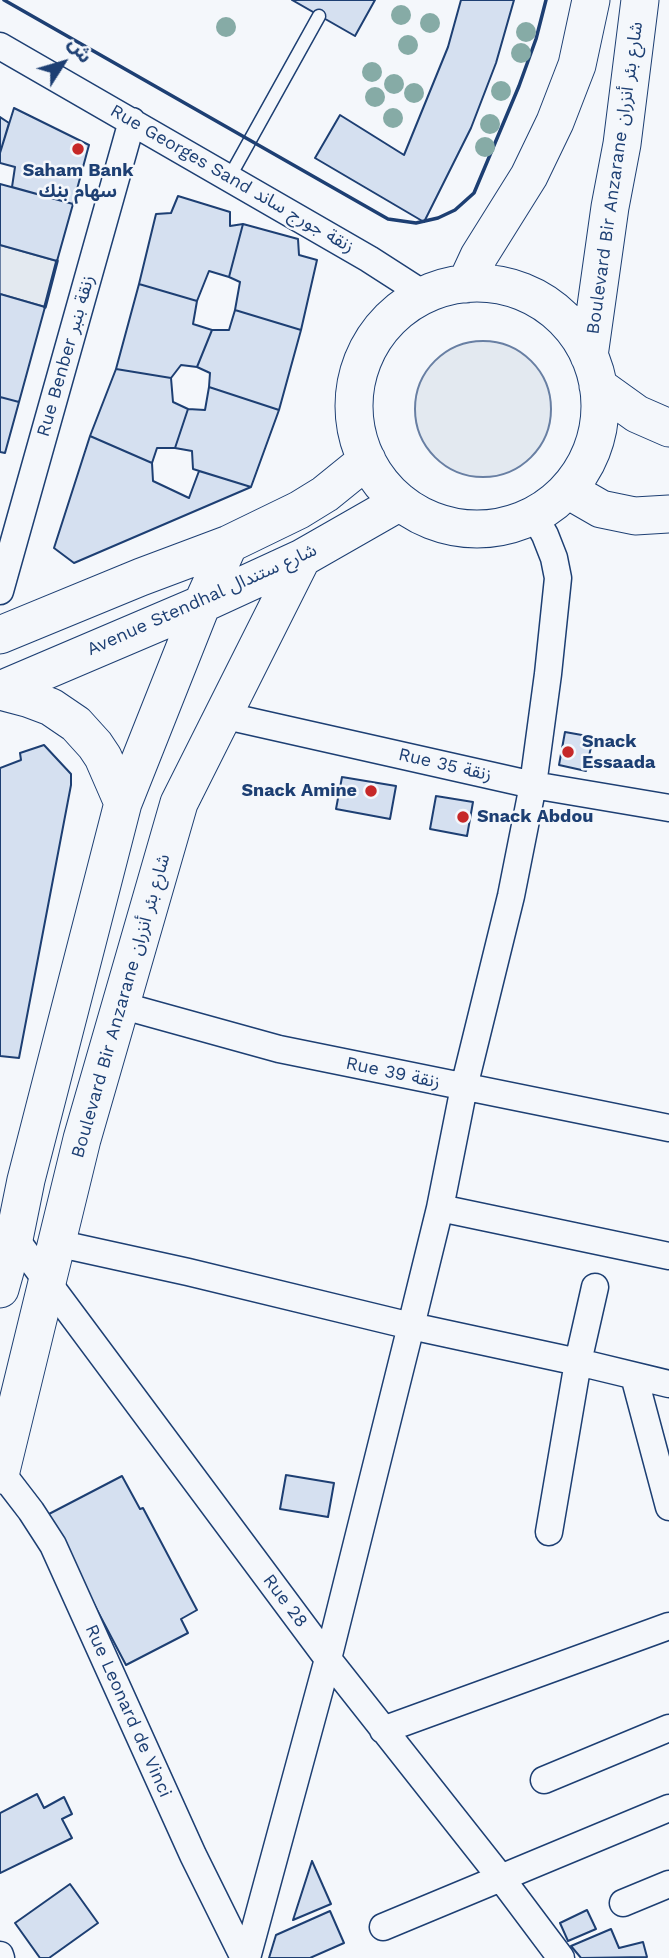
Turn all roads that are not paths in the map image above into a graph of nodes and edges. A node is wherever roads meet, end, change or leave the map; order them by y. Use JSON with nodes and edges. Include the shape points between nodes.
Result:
{"nodes":[{"id":1,"x":591,"y":0,"type":"edge"},
{"id":2,"x":640,"y":0,"type":"edge"},
{"id":3,"x":319,"y":16,"type":"dead end"},
{"id":4,"x":0,"y":46,"type":"edge"},
{"id":5,"x":132,"y":121,"type":"junction"},
{"id":6,"x":229,"y":178,"type":"junction"},
{"id":7,"x":466,"y":284,"type":"junction"},
{"id":8,"x":425,"y":295,"type":"junction"},
{"id":9,"x":594,"y":371,"type":"junction"},
{"id":10,"x":669,"y":428,"type":"edge"},
{"id":11,"x":367,"y":460,"type":"junction"},
{"id":12,"x":568,"y":489,"type":"junction"},
{"id":13,"x":400,"y":502,"type":"junction"},
{"id":14,"x":669,"y":514,"type":"edge"},
{"id":15,"x":534,"y":516,"type":"junction"},
{"id":16,"x":229,"y":544,"type":"junction"},
{"id":17,"x":302,"y":558,"type":"junction"},
{"id":18,"x":0,"y":591,"type":"edge"},
{"id":19,"x":202,"y":604,"type":"junction"},
{"id":20,"x":0,"y":635,"type":"edge"},
{"id":21,"x":0,"y":690,"type":"edge"},
{"id":22,"x":222,"y":715,"type":"junction"},
{"id":23,"x":533,"y":785,"type":"junction"},
{"id":24,"x":123,"y":803,"type":"junction"},
{"id":25,"x":669,"y":808,"type":"edge"},
{"id":26,"x":120,"y":1005,"type":"junction"},
{"id":27,"x":464,"y":1087,"type":"junction"},
{"id":28,"x":669,"y":1128,"type":"edge"},
{"id":29,"x":440,"y":1209,"type":"junction"},
{"id":30,"x":7,"y":1228,"type":"edge"},
{"id":31,"x":56,"y":1243,"type":"junction"},
{"id":32,"x":669,"y":1256,"type":"edge"},
{"id":33,"x":47,"y":1280,"type":"junction"},
{"id":34,"x":595,"y":1287,"type":"dead end"},
{"id":35,"x":0,"y":1289,"type":"edge"},
{"id":36,"x":411,"y":1326,"type":"junction"},
{"id":37,"x":578,"y":1362,"type":"junction"},
{"id":38,"x":634,"y":1376,"type":"junction"},
{"id":39,"x":669,"y":1384,"type":"edge"},
{"id":40,"x":0,"y":1473,"type":"edge"},
{"id":41,"x":669,"y":1507,"type":"edge"},
{"id":42,"x":550,"y":1532,"type":"dead end"},
{"id":43,"x":669,"y":1626,"type":"edge"},
{"id":44,"x":328,"y":1659,"type":"junction"},
{"id":45,"x":669,"y":1728,"type":"edge"},
{"id":46,"x":383,"y":1730,"type":"junction"},
{"id":47,"x":544,"y":1780,"type":"dead end"},
{"id":48,"x":669,"y":1808,"type":"edge"},
{"id":49,"x":500,"y":1878,"type":"junction"},
{"id":50,"x":669,"y":1884,"type":"edge"},
{"id":51,"x":623,"y":1903,"type":"dead end"},
{"id":52,"x":383,"y":1927,"type":"dead end"},
{"id":53,"x":246,"y":1958,"type":"edge"},
{"id":54,"x":561,"y":1958,"type":"edge"}],
"edges":[{"from":1,"to":7,"type":"main road","via":[[577,65],[555,122]]},
{"from":2,"to":9,"type":"main road","name":"Boulevard Bir Anzarane شارع بئر أنزران","via":[[610,207]]},
{"from":3,"to":6,"type":"lane"},
{"from":4,"to":5,"type":"street","name":"Rue Georges Sand زنقة جورج ساند"},
{"from":5,"to":6,"type":"street","name":"Rue Georges Sand زنقة جورج ساند"},
{"from":5,"to":18,"type":"street","name":"Rue Benber زنقة بنبر"},
{"from":6,"to":8,"type":"street","name":"Rue Georges Sand زنقة جورج ساند"},
{"from":7,"to":8,"type":"main road"},
{"from":7,"to":9,"type":"main road","via":[[503,286],[539,300],[580,339]]},
{"from":8,"to":11,"type":"main road","via":[[380,331],[362,366],[355,404]]},
{"from":9,"to":10,"type":"main road","via":[[637,414]]},
{"from":9,"to":12,"type":"main road","via":[[600,414],[595,441]]},
{"from":11,"to":13,"type":"main road"},
{"from":11,"to":16,"type":"main road","via":[[306,506]]},
{"from":12,"to":14,"type":"main road","via":[[601,509],[635,516]]},
{"from":12,"to":15,"type":"main road"},
{"from":13,"to":15,"type":"main road","via":[[431,520],[466,529],[500,527]]},
{"from":13,"to":17,"type":"main road","name":"Avenue Stendhal شارع ستندال"},
{"from":15,"to":23,"type":"street","via":[[558,578]]},
{"from":16,"to":19,"type":"main road"},
{"from":16,"to":20,"type":"main road"},
{"from":17,"to":19,"type":"main road","name":"Avenue Stendhal شارع ستندال"},
{"from":17,"to":22,"type":"main road","name":"Boulevard Bir Anzarane شارع بئر أنزران"},
{"from":19,"to":21,"type":"main road","name":"Avenue Stendhal شارع ستندال"},
{"from":19,"to":24,"type":"main road"},
{"from":21,"to":24,"type":"main road","via":[[51,707],[76,724],[103,757]]},
{"from":22,"to":23,"type":"street","name":"Rue 35 زنقة"},
{"from":22,"to":26,"type":"main road","name":"Boulevard Bir Anzarane شارع بئر أنزران","via":[[179,803]]},
{"from":23,"to":25,"type":"street","name":"Rue 35 زنقة"},
{"from":23,"to":27,"type":"street"},
{"from":24,"to":30,"type":"main road","via":[[26,1180]]},
{"from":26,"to":27,"type":"street","name":"Rue 39 زنقة","via":[[279,1049]]},
{"from":26,"to":31,"type":"main road","name":"Boulevard Bir Anzarane شارع بئر أنزران"},
{"from":27,"to":28,"type":"street","name":"Rue 39 زنقة"},
{"from":27,"to":29,"type":"street"},
{"from":29,"to":32,"type":"street"},
{"from":29,"to":36,"type":"street"},
{"from":30,"to":33,"type":"street","name":"Rue 28"},
{"from":30,"to":35,"type":"main road"},
{"from":31,"to":33,"type":"main road","name":"Boulevard Bir Anzarane شارع بئر أنزران"},
{"from":31,"to":36,"type":"street"},
{"from":33,"to":40,"type":"main road","name":"Boulevard Bir Anzarane شارع بئر أنزران"},
{"from":33,"to":44,"type":"street","name":"Rue 28"},
{"from":34,"to":37,"type":"street"},
{"from":36,"to":37,"type":"street"},
{"from":36,"to":44,"type":"street"},
{"from":37,"to":38,"type":"street"},
{"from":37,"to":42,"type":"street"},
{"from":38,"to":39,"type":"street"},
{"from":38,"to":41,"type":"street"},
{"from":40,"to":53,"type":"street","name":"Rue Leonard de Vinci","via":[[53,1545],[193,1855]]},
{"from":43,"to":46,"type":"street"},
{"from":44,"to":46,"type":"street","name":"Rue 28"},
{"from":44,"to":53,"type":"street"},
{"from":45,"to":47,"type":"street"},
{"from":46,"to":49,"type":"street","name":"Rue 28"},
{"from":48,"to":49,"type":"street"},
{"from":49,"to":52,"type":"street"},
{"from":49,"to":54,"type":"street","name":"Rue 28"},
{"from":50,"to":51,"type":"street"}]}
